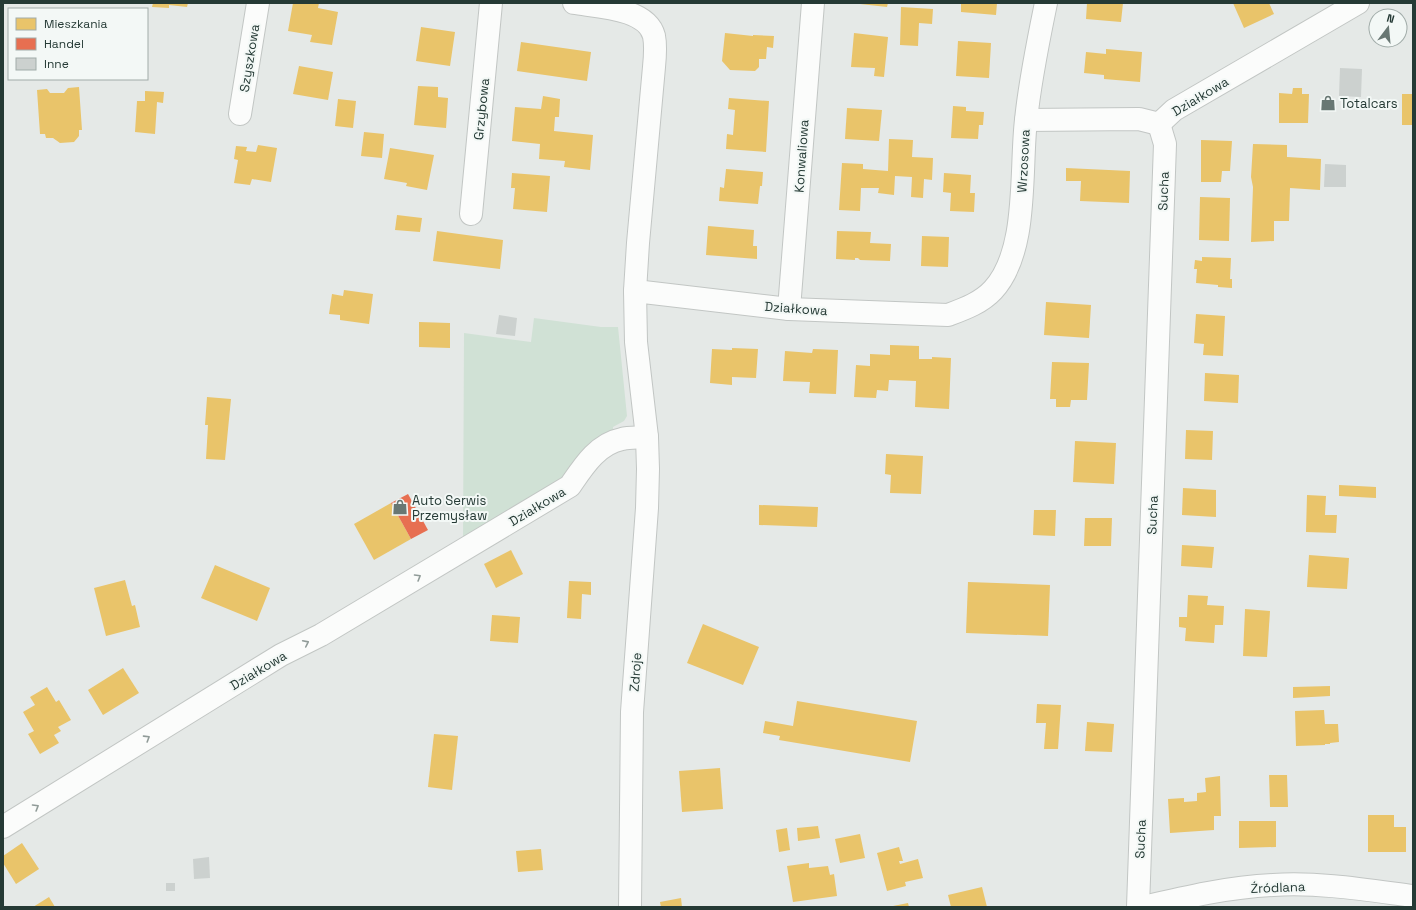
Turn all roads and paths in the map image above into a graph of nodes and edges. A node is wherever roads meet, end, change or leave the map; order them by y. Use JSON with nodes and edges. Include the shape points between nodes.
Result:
{"nodes":[{"id":1,"x":258,"y":3,"type":"edge"},
{"id":2,"x":491,"y":3,"type":"edge"},
{"id":3,"x":574,"y":3,"type":"edge"},
{"id":4,"x":813,"y":3,"type":"edge"},
{"id":5,"x":1046,"y":3,"type":"edge"},
{"id":6,"x":1358,"y":3,"type":"edge"},
{"id":7,"x":240,"y":114,"type":"dead end"},
{"id":8,"x":1026,"y":120,"type":"junction"},
{"id":9,"x":1159,"y":124,"type":"junction"},
{"id":10,"x":471,"y":214,"type":"dead end"},
{"id":11,"x":635,"y":291,"type":"junction"},
{"id":12,"x":973,"y":305,"type":"joint"},
{"id":13,"x":789,"y":309,"type":"junction"},
{"id":14,"x":647,"y":437,"type":"junction"},
{"id":15,"x":3,"y":827,"type":"edge"},
{"id":16,"x":1413,"y":896,"type":"edge"},
{"id":17,"x":630,"y":907,"type":"edge"},
{"id":18,"x":1138,"y":907,"type":"edge"},
{"id":19,"x":1143,"y":907,"type":"edge"}],
"edges":[{"from":1,"to":7,"type":"street","name":"Szyszkowa"},
{"from":2,"to":10,"type":"street","name":"Grzybowa"},
{"from":3,"to":11,"type":"street","via":[[638,16],[648,24],[654,35],[655,50]]},
{"from":4,"to":13,"type":"street","name":"Konwaliowa"},
{"from":5,"to":8,"type":"street","name":"Wrzosowa","via":[[1034,61]]},
{"from":6,"to":9,"type":"street","name":"Działkowa","via":[[1174,110]]},
{"from":8,"to":9,"type":"street","name":"Działkowa","via":[[1139,119]]},
{"from":8,"to":12,"type":"street","name":"Wrzosowa","via":[[1020,221],[1016,245],[1008,268],[993,290]]},
{"from":9,"to":18,"type":"street","name":"Sucha","via":[[1165,144]]},
{"from":11,"to":13,"type":"street","name":"Działkowa"},
{"from":11,"to":14,"type":"street","via":[[636,342]]},
{"from":12,"to":13,"type":"street","name":"Działkowa","via":[[948,315]]},
{"from":15,"to":14,"type":"street","name":"Działkowa","one_way":true,"via":[[282,655],[321,635],[570,486],[597,451],[608,444],[621,439]]},
{"from":14,"to":17,"type":"street","name":"Zdroje","via":[[647,508],[632,712]]},
{"from":16,"to":19,"type":"street","name":"Źródlana","via":[[1328,886],[1273,885],[1228,889]]}]}
